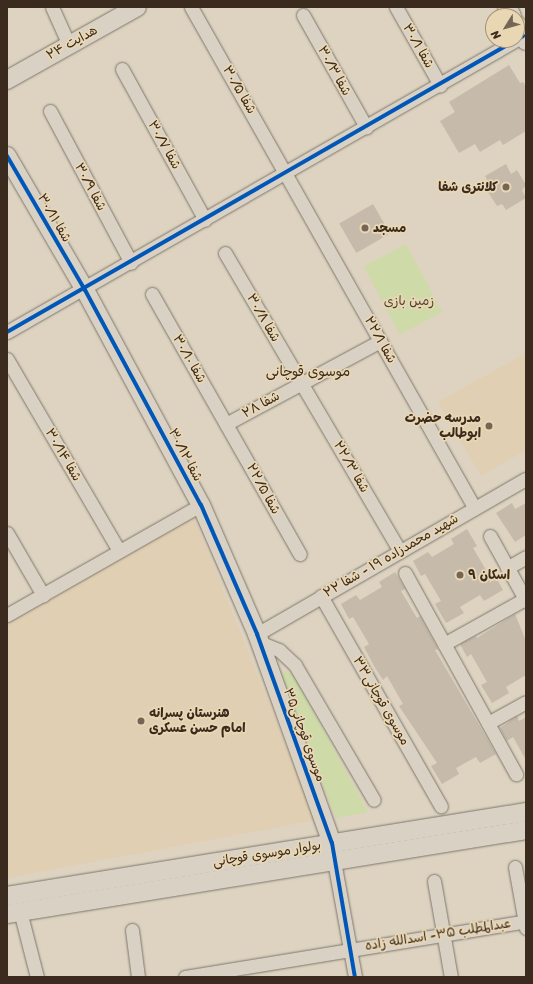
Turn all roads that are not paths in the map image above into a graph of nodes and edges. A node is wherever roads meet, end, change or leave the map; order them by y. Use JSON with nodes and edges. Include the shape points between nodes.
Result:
{"nodes":[{"id":1,"x":52,"y":7,"type":"edge"},
{"id":2,"x":137,"y":7,"type":"edge"},
{"id":3,"x":191,"y":7,"type":"edge"},
{"id":4,"x":396,"y":7,"type":"edge"},
{"id":5,"x":303,"y":15,"type":"dead end"},
{"id":6,"x":69,"y":45,"type":"junction"},
{"id":7,"x":499,"y":48,"type":"edge"},
{"id":8,"x":122,"y":70,"type":"dead end"},
{"id":9,"x":7,"y":80,"type":"edge"},
{"id":10,"x":440,"y":84,"type":"junction"},
{"id":11,"x":50,"y":111,"type":"dead end"},
{"id":12,"x":366,"y":127,"type":"junction"},
{"id":13,"x":7,"y":156,"type":"edge"},
{"id":14,"x":287,"y":173,"type":"junction"},
{"id":15,"x":205,"y":220,"type":"junction"},
{"id":16,"x":225,"y":253,"type":"dead end"},
{"id":17,"x":131,"y":263,"type":"junction"},
{"id":18,"x":85,"y":290,"type":"junction"},
{"id":19,"x":152,"y":294,"type":"dead end"},
{"id":20,"x":7,"y":332,"type":"edge"},
{"id":21,"x":380,"y":341,"type":"junction"},
{"id":22,"x":7,"y":359,"type":"edge"},
{"id":23,"x":301,"y":383,"type":"junction"},
{"id":24,"x":226,"y":424,"type":"junction"},
{"id":25,"x":526,"y":479,"type":"edge"},
{"id":26,"x":200,"y":505,"type":"junction"},
{"id":27,"x":474,"y":507,"type":"junction"},
{"id":28,"x":7,"y":533,"type":"edge"},
{"id":29,"x":490,"y":536,"type":"dead end"},
{"id":30,"x":119,"y":551,"type":"junction"},
{"id":31,"x":400,"y":551,"type":"junction"},
{"id":32,"x":300,"y":554,"type":"dead end"},
{"id":33,"x":526,"y":557,"type":"edge"},
{"id":34,"x":507,"y":568,"type":"junction"},
{"id":35,"x":405,"y":573,"type":"dead end"},
{"id":36,"x":43,"y":594,"type":"junction"},
{"id":37,"x":321,"y":596,"type":"junction"},
{"id":38,"x":525,"y":600,"type":"edge"},
{"id":39,"x":7,"y":615,"type":"edge"},
{"id":40,"x":258,"y":638,"type":"junction"},
{"id":41,"x":444,"y":644,"type":"junction"},
{"id":42,"x":526,"y":702,"type":"edge"},
{"id":43,"x":488,"y":723,"type":"junction"},
{"id":44,"x":516,"y":774,"type":"dead end"},
{"id":45,"x":374,"y":800,"type":"dead end"},
{"id":46,"x":441,"y":806,"type":"dead end"},
{"id":47,"x":526,"y":812,"type":"edge"},
{"id":48,"x":526,"y":830,"type":"edge"},
{"id":49,"x":332,"y":843,"type":"junction"},
{"id":50,"x":334,"y":861,"type":"junction"},
{"id":51,"x":515,"y":867,"type":"dead end"},
{"id":52,"x":434,"y":881,"type":"dead end"},
{"id":53,"x":7,"y":896,"type":"edge"},
{"id":54,"x":13,"y":913,"type":"edge"},
{"id":55,"x":526,"y":923,"type":"edge"},
{"id":56,"x":132,"y":930,"type":"dead end"},
{"id":57,"x":444,"y":934,"type":"junction"},
{"id":58,"x":350,"y":950,"type":"junction"},
{"id":59,"x":242,"y":972,"type":"edge"},
{"id":60,"x":37,"y":977,"type":"edge"},
{"id":61,"x":138,"y":977,"type":"edge"},
{"id":62,"x":185,"y":977,"type":"edge"},
{"id":63,"x":355,"y":977,"type":"edge"},
{"id":64,"x":451,"y":977,"type":"edge"}],
"edges":[{"from":1,"to":6,"type":"street"},
{"from":2,"to":6,"type":"street","name":"هدایت ۲۴"},
{"from":3,"to":14,"type":"street","name":"۳۰/۵ شفا"},
{"from":4,"to":10,"type":"street","name":"شفا ۳۰/۱"},
{"from":5,"to":12,"type":"street","name":"۳۰/۳ شفا"},
{"from":6,"to":9,"type":"street","name":"هدایت ۲۴"},
{"from":7,"to":10,"type":"street"},
{"from":8,"to":15,"type":"street","name":"۳۰/۷ شفا"},
{"from":10,"to":12,"type":"street"},
{"from":11,"to":17,"type":"street","name":"۳۰/۹ شفا"},
{"from":12,"to":14,"type":"street"},
{"from":13,"to":18,"type":"street","name":"شفا ۳۰/۱۱"},
{"from":14,"to":15,"type":"street"},
{"from":14,"to":21,"type":"street","name":"۲۲/۱ شفا"},
{"from":15,"to":17,"type":"street"},
{"from":16,"to":23,"type":"street","name":"شفا ۳۰/۸"},
{"from":17,"to":18,"type":"street"},
{"from":18,"to":20,"type":"street"},
{"from":18,"to":26,"type":"street","name":"شفا ۳۰/۱۲"},
{"from":19,"to":24,"type":"street","name":"شفا ۳۰/۱۰"},
{"from":21,"to":23,"type":"street","name":"شفا ۲۸"},
{"from":21,"to":27,"type":"street","name":"۲۲/۱ شفا"},
{"from":22,"to":30,"type":"street","name":"شفا ۳۰/۱۴"},
{"from":23,"to":24,"type":"street","name":"شفا ۲۸"},
{"from":23,"to":31,"type":"street","name":"شفا ۲۲/۳"},
{"from":24,"to":32,"type":"street","name":"شفا ۲۲/۵"},
{"from":25,"to":27,"type":"street","name":"شهید محمدزاده ۱۹ - شفا ۲۲"},
{"from":26,"to":30,"type":"street"},
{"from":26,"to":40,"type":"street","name":"شفا ۳۰/۱۲"},
{"from":27,"to":31,"type":"street","name":"شهید محمدزاده ۱۹ - شفا ۲۲"},
{"from":28,"to":36,"type":"street"},
{"from":29,"to":34,"type":"street"},
{"from":30,"to":36,"type":"street"},
{"from":31,"to":37,"type":"street","name":"شهید محمدزاده ۱۹ - شفا ۲۲"},
{"from":33,"to":34,"type":"street"},
{"from":34,"to":38,"type":"street"},
{"from":35,"to":41,"type":"street"},
{"from":36,"to":39,"type":"street"},
{"from":37,"to":40,"type":"street","name":"شهید محمدزاده ۱۹ - شفا ۲۲"},
{"from":37,"to":46,"type":"street","name":"موسوی قوچانی۳۳"},
{"from":38,"to":41,"type":"street"},
{"from":40,"to":45,"type":"street","name":"موسوی قوچانی۳۵","via":[[279,650],[295,665]]},
{"from":40,"to":49,"type":"street","name":"موسوی قوچانی۳۵"},
{"from":41,"to":43,"type":"street"},
{"from":42,"to":43,"type":"street"},
{"from":43,"to":44,"type":"street"},
{"from":47,"to":49,"type":"street","name":"بولوار موسوی قوچانی"},
{"from":48,"to":50,"type":"street","name":"بولوار موسوی قوچانی"},
{"from":49,"to":50,"type":"street","name":"موسوی قوچانی۳۵"},
{"from":49,"to":53,"type":"street","name":"بولوار موسوی قوچانی"},
{"from":50,"to":54,"type":"street","name":"بولوار موسوی قوچانی"},
{"from":50,"to":58,"type":"street"},
{"from":51,"to":55,"type":"street"},
{"from":52,"to":57,"type":"street"},
{"from":54,"to":60,"type":"street"},
{"from":55,"to":57,"type":"street","name":"عبدالمطلب ۳۵- اسدالله زاده"},
{"from":56,"to":61,"type":"street"},
{"from":57,"to":58,"type":"street","name":"عبدالمطلب ۳۵- اسدالله زاده"},
{"from":57,"to":64,"type":"street"},
{"from":58,"to":59,"type":"street","name":"عبدالمطلب ۳۵- اسدالله زاده"},
{"from":58,"to":63,"type":"street"},
{"from":59,"to":62,"type":"street","name":"عبدالمطلب ۳۵- اسدالله زاده"}]}
